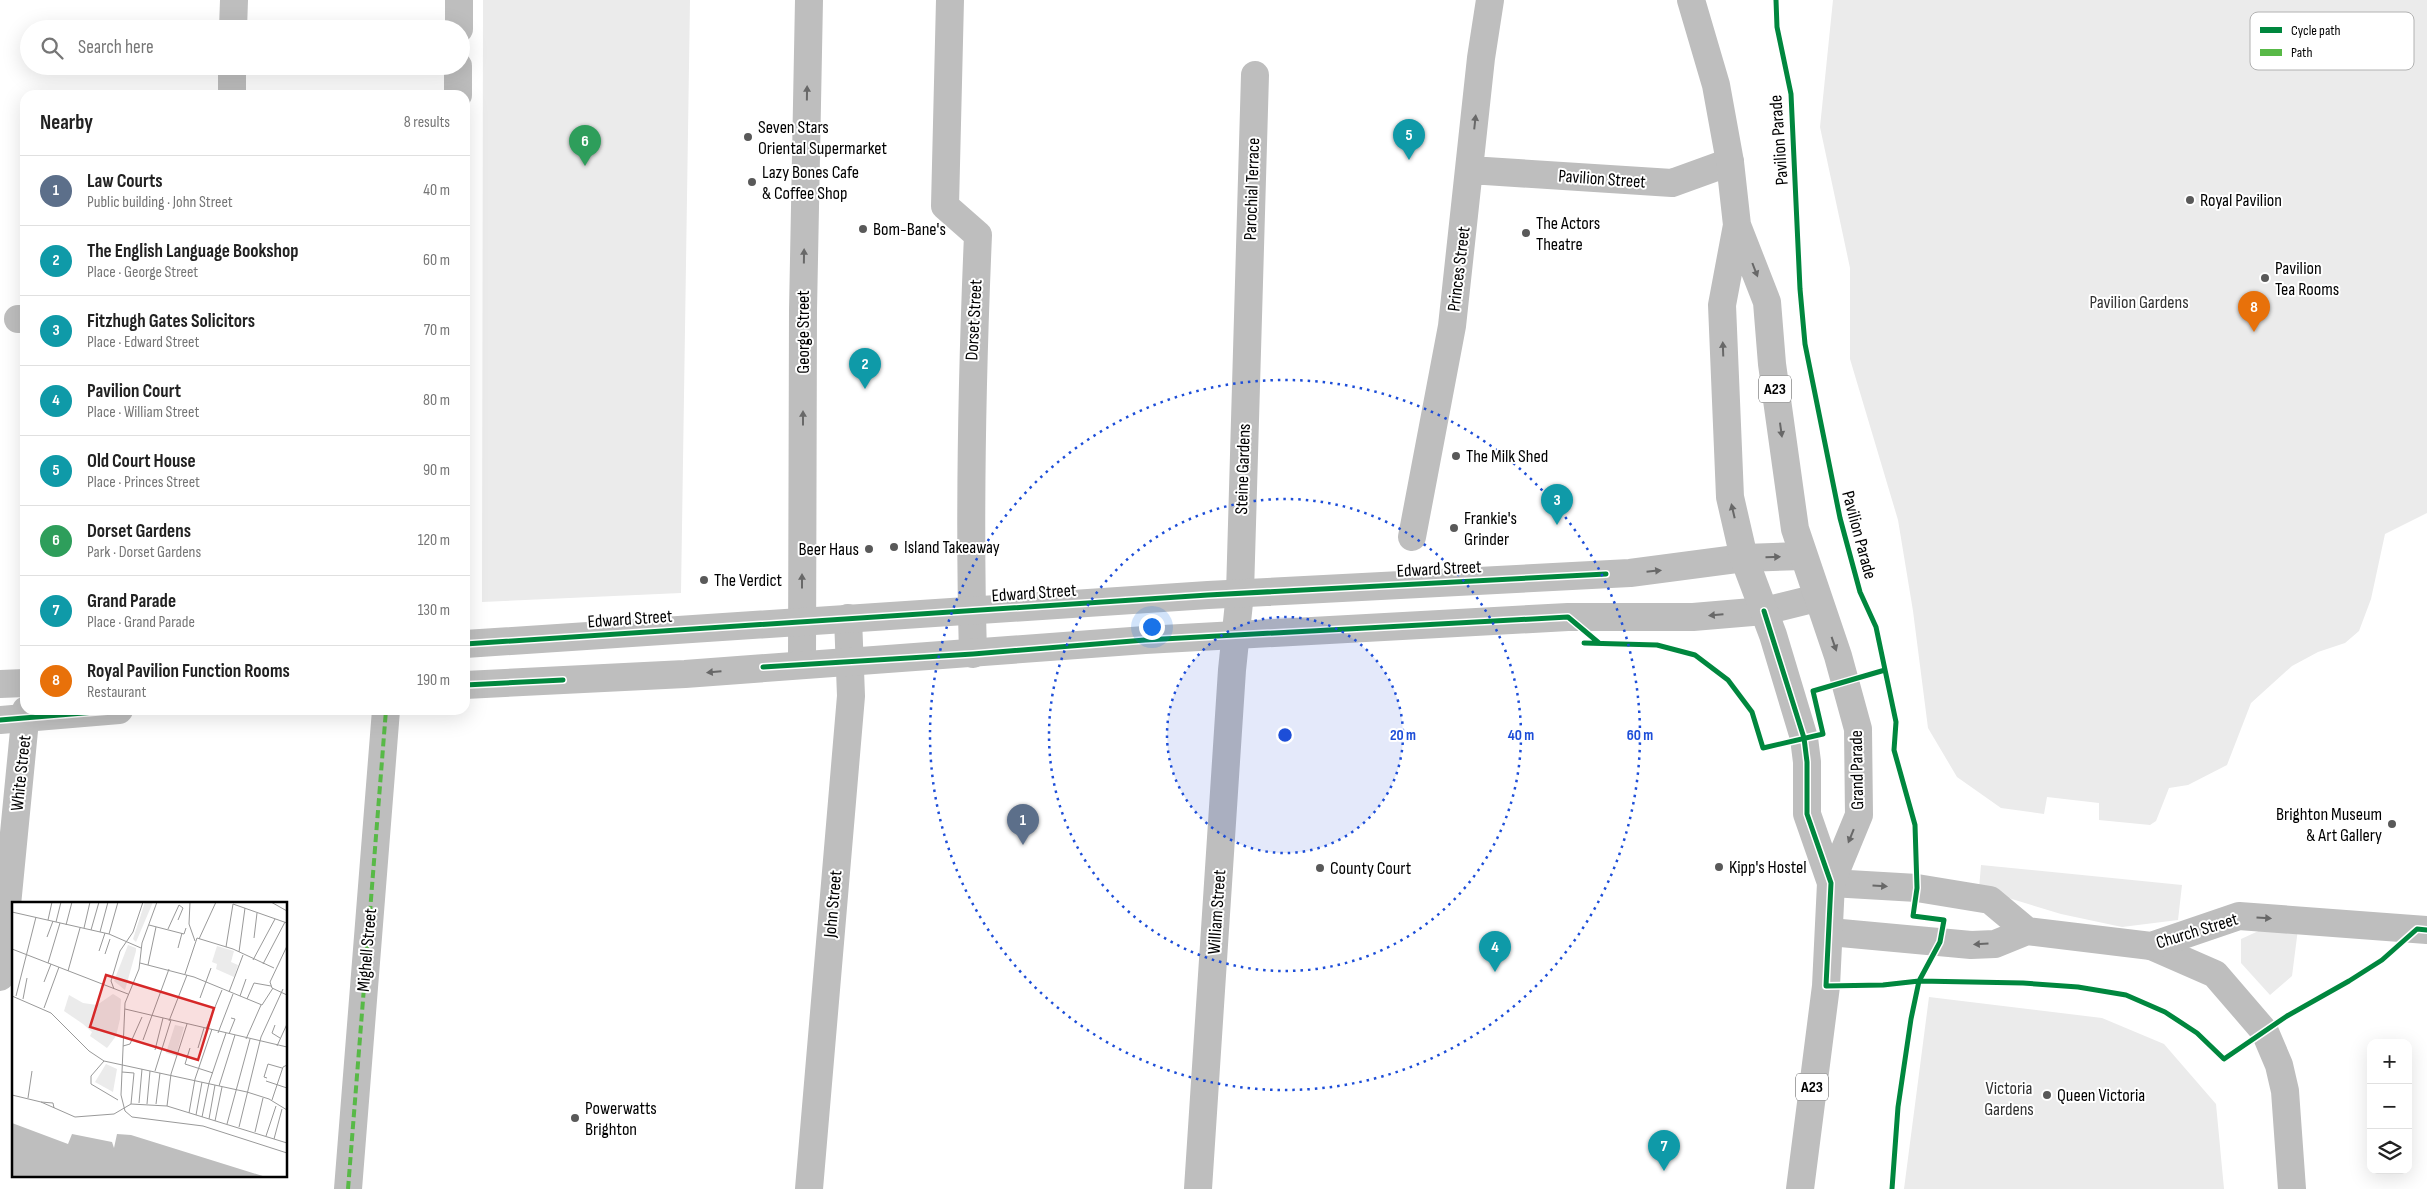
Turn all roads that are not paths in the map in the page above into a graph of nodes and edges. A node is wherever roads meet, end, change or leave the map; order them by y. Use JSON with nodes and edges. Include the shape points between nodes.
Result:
{"nodes":[{"id":1,"x":234,"y":0,"type":"edge"},
{"id":2,"x":459,"y":0,"type":"edge"},
{"id":3,"x":809,"y":0,"type":"edge"},
{"id":4,"x":950,"y":0,"type":"edge"},
{"id":5,"x":1490,"y":0,"type":"edge"},
{"id":6,"x":1691,"y":0,"type":"edge"},
{"id":7,"x":233,"y":20,"type":"edge"},
{"id":8,"x":459,"y":20,"type":"edge"},
{"id":9,"x":232,"y":75,"type":"edge"},
{"id":10,"x":458,"y":75,"type":"edge"},
{"id":11,"x":1255,"y":75,"type":"dead end"},
{"id":12,"x":232,"y":90,"type":"edge"},
{"id":13,"x":458,"y":90,"type":"edge"},
{"id":14,"x":1730,"y":162,"type":"junction"},
{"id":15,"x":1470,"y":170,"type":"junction"},
{"id":16,"x":1737,"y":225,"type":"junction"},
{"id":17,"x":1248,"y":303,"type":"joint"},
{"id":18,"x":1412,"y":537,"type":"dead end"},
{"id":19,"x":1803,"y":556,"type":"junction"},
{"id":20,"x":1744,"y":558,"type":"junction"},
{"id":21,"x":1240,"y":594,"type":"junction"},
{"id":22,"x":1818,"y":598,"type":"junction"},
{"id":23,"x":972,"y":611,"type":"junction"},
{"id":24,"x":1764,"y":611,"type":"junction"},
{"id":25,"x":848,"y":618,"type":"junction"},
{"id":26,"x":801,"y":622,"type":"junction"},
{"id":27,"x":1235,"y":636,"type":"junction"},
{"id":28,"x":470,"y":644,"type":"edge"},
{"id":29,"x":973,"y":654,"type":"junction"},
{"id":30,"x":850,"y":662,"type":"junction"},
{"id":31,"x":802,"y":665,"type":"junction"},
{"id":32,"x":20,"y":683,"type":"edge"},
{"id":33,"x":0,"y":684,"type":"edge"},
{"id":34,"x":470,"y":685,"type":"edge"},
{"id":35,"x":19,"y":710,"type":"edge"},
{"id":36,"x":386,"y":715,"type":"edge"},
{"id":37,"x":1831,"y":883,"type":"junction"},
{"id":38,"x":2427,"y":930,"type":"edge"},
{"id":39,"x":2027,"y":931,"type":"junction"},
{"id":40,"x":1830,"y":932,"type":"junction"},
{"id":41,"x":2151,"y":946,"type":"junction"},
{"id":42,"x":0,"y":977,"type":"edge"},
{"id":43,"x":348,"y":1189,"type":"edge"},
{"id":44,"x":809,"y":1189,"type":"edge"},
{"id":45,"x":1198,"y":1189,"type":"edge"},
{"id":46,"x":1800,"y":1189,"type":"edge"},
{"id":47,"x":2292,"y":1189,"type":"edge"}],
"edges":[{"from":1,"to":7,"type":"main road"},
{"from":2,"to":8,"type":"main road"},
{"from":26,"to":3,"type":"main road","name":"George Street","one_way":true},
{"from":4,"to":23,"type":"main road","name":"Dorset Street","via":[[945,206],[978,235],[971,382]]},
{"from":15,"to":5,"type":"main road","name":"Princes Street","one_way":true},
{"from":6,"to":14,"type":"main road","number":"A23","via":[[1716,85]]},
{"from":9,"to":12,"type":"main road"},
{"from":10,"to":13,"type":"main road"},
{"from":11,"to":17,"type":"main road","name":"Parochial Terrace"},
{"from":14,"to":15,"type":"main road","name":"Pavilion Street","via":[[1672,183]]},
{"from":14,"to":16,"type":"main road","number":"A23"},
{"from":15,"to":18,"type":"main road","name":"Princes Street","via":[[1452,326]]},
{"from":16,"to":19,"type":"main road","number":"A23","one_way":true,"via":[[1767,302],[1772,364],[1795,529]]},
{"from":20,"to":16,"type":"main road","number":"A23","one_way":true,"via":[[1730,497],[1722,305]]},
{"from":17,"to":21,"type":"main road","name":"Steine Gardens"},
{"from":20,"to":19,"type":"main road","name":"Edward Street","one_way":true},
{"from":19,"to":22,"type":"main road","number":"A23"},
{"from":21,"to":20,"type":"main road","name":"Edward Street","one_way":true,"via":[[1630,573]]},
{"from":20,"to":24,"type":"main road","number":"A23"},
{"from":21,"to":23,"type":"main road","name":"Edward Street"},
{"from":21,"to":27,"type":"main road","name":"Steine Gardens"},
{"from":22,"to":24,"type":"main road"},
{"from":22,"to":37,"type":"main road","name":"Grand Parade","number":"A23","one_way":true,"via":[[1858,729],[1859,815]]},
{"from":23,"to":25,"type":"main road","name":"Edward Street"},
{"from":23,"to":29,"type":"main road","name":"Dorset Street"},
{"from":24,"to":27,"type":"main road","one_way":true,"via":[[1693,617],[1568,617]]},
{"from":24,"to":37,"type":"main road","name":"Grand Parade","number":"A23","via":[[1804,738],[1807,814]]},
{"from":25,"to":26,"type":"main road","name":"Edward Street"},
{"from":25,"to":30,"type":"main road","name":"John Street"},
{"from":26,"to":28,"type":"main road","name":"Edward Street"},
{"from":26,"to":31,"type":"main road","name":"George Street"},
{"from":27,"to":29,"type":"main road"},
{"from":27,"to":45,"type":"main road","name":"William Street"},
{"from":29,"to":30,"type":"main road"},
{"from":30,"to":31,"type":"main road"},
{"from":30,"to":44,"type":"main road","name":"John Street","via":[[851,696]]},
{"from":31,"to":34,"type":"main road","one_way":true},
{"from":32,"to":33,"type":"main road"},
{"from":35,"to":42,"type":"main road","name":"White Street"},
{"from":36,"to":43,"type":"main road","name":"Mighell Street"},
{"from":37,"to":39,"type":"main road","one_way":true,"via":[[1917,888],[1990,900]]},
{"from":37,"to":40,"type":"main road","name":"Grand Parade","number":"A23"},
{"from":41,"to":38,"type":"main road","name":"Church Street","one_way":true,"via":[[2239,916]]},
{"from":39,"to":40,"type":"main road","name":"Church Street","one_way":true,"via":[[1995,944],[1971,945]]},
{"from":39,"to":41,"type":"main road","name":"Church Street"},
{"from":40,"to":46,"type":"main road","name":"Grand Parade","number":"A23"},
{"from":41,"to":47,"type":"main road","via":[[2215,974],[2265,1032],[2279,1065],[2285,1091]]}]}
